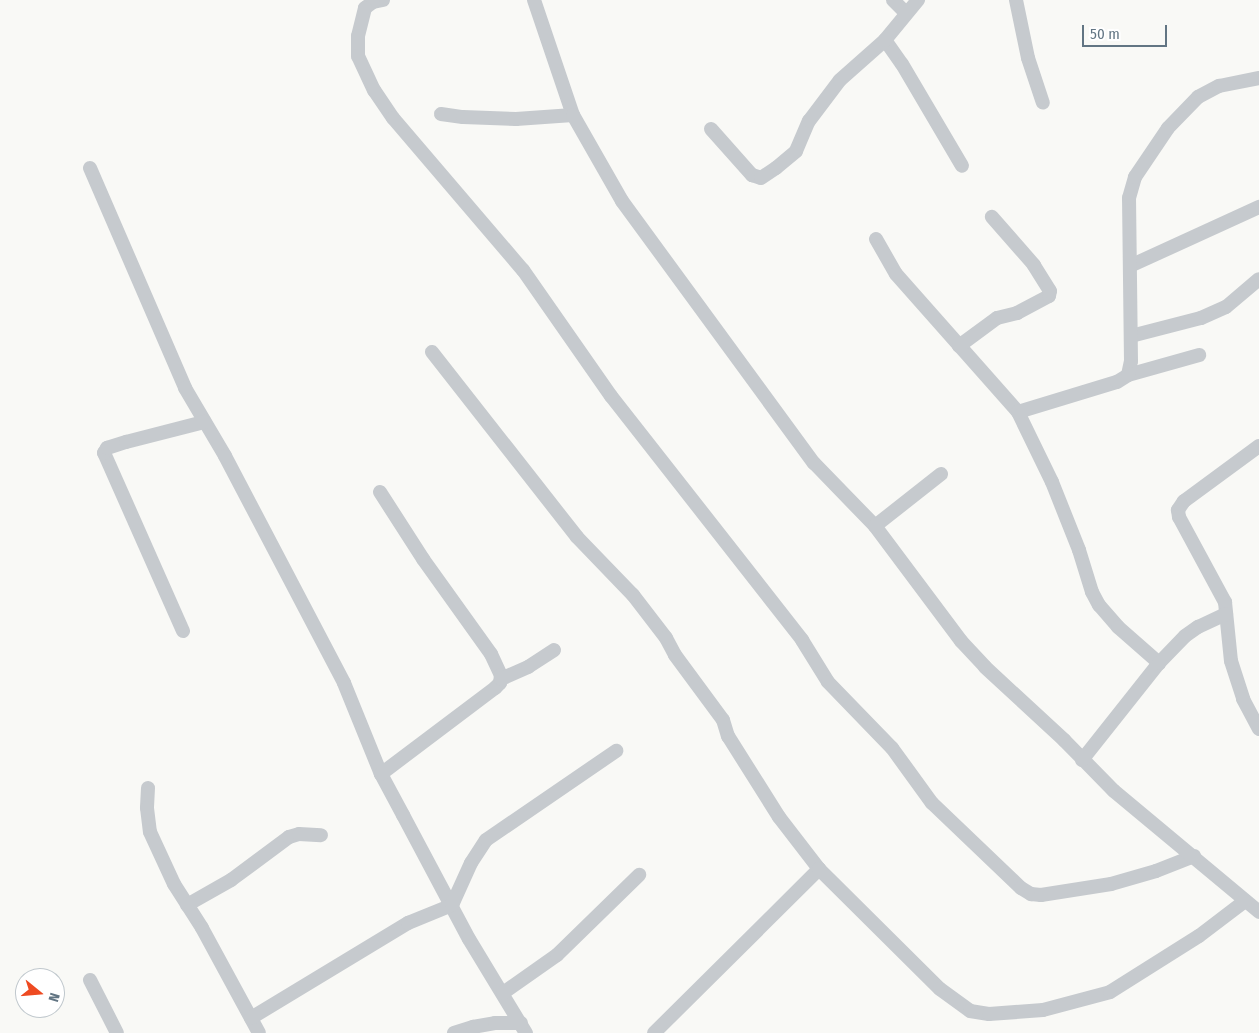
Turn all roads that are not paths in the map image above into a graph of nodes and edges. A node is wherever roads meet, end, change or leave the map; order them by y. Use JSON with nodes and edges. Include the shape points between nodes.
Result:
{"nodes":[{"id":1,"x":383,"y":0,"type":"edge"},
{"id":2,"x":534,"y":0,"type":"edge"},
{"id":3,"x":893,"y":0,"type":"edge"},
{"id":4,"x":918,"y":0,"type":"edge"},
{"id":5,"x":1016,"y":0,"type":"edge"},
{"id":6,"x":906,"y":13,"type":"junction"},
{"id":7,"x":885,"y":40,"type":"junction"},
{"id":8,"x":1259,"y":78,"type":"edge"},
{"id":9,"x":1043,"y":103,"type":"dead end"},
{"id":10,"x":441,"y":114,"type":"dead end"},
{"id":11,"x":573,"y":115,"type":"junction"},
{"id":12,"x":711,"y":128,"type":"dead end"},
{"id":13,"x":962,"y":166,"type":"dead end"},
{"id":14,"x":90,"y":168,"type":"dead end"},
{"id":15,"x":1259,"y":207,"type":"edge"},
{"id":16,"x":992,"y":217,"type":"dead end"},
{"id":17,"x":876,"y":238,"type":"dead end"},
{"id":18,"x":1130,"y":266,"type":"junction"},
{"id":19,"x":1259,"y":279,"type":"edge"},
{"id":20,"x":1131,"y":336,"type":"junction"},
{"id":21,"x":959,"y":346,"type":"junction"},
{"id":22,"x":432,"y":352,"type":"dead end"},
{"id":23,"x":1199,"y":355,"type":"dead end"},
{"id":24,"x":1128,"y":375,"type":"junction"},
{"id":25,"x":1018,"y":412,"type":"junction"},
{"id":26,"x":204,"y":422,"type":"junction"},
{"id":27,"x":1259,"y":446,"type":"edge"},
{"id":28,"x":941,"y":474,"type":"dead end"},
{"id":29,"x":380,"y":492,"type":"dead end"},
{"id":30,"x":875,"y":526,"type":"junction"},
{"id":31,"x":1226,"y":614,"type":"junction"},
{"id":32,"x":183,"y":631,"type":"dead end"},
{"id":33,"x":554,"y":650,"type":"dead end"},
{"id":34,"x":1159,"y":663,"type":"junction"},
{"id":35,"x":501,"y":679,"type":"junction"},
{"id":36,"x":1259,"y":729,"type":"edge"},
{"id":37,"x":616,"y":751,"type":"dead end"},
{"id":38,"x":1082,"y":760,"type":"junction"},
{"id":39,"x":381,"y":774,"type":"junction"},
{"id":40,"x":148,"y":788,"type":"dead end"},
{"id":41,"x":320,"y":835,"type":"dead end"},
{"id":42,"x":1194,"y":856,"type":"junction"},
{"id":43,"x":819,"y":869,"type":"junction"},
{"id":44,"x":640,"y":875,"type":"dead end"},
{"id":45,"x":1245,"y":901,"type":"junction"},
{"id":46,"x":187,"y":905,"type":"junction"},
{"id":47,"x":452,"y":905,"type":"junction"},
{"id":48,"x":1259,"y":912,"type":"edge"},
{"id":49,"x":90,"y":980,"type":"dead end"},
{"id":50,"x":503,"y":993,"type":"junction"},
{"id":51,"x":251,"y":1018,"type":"junction"},
{"id":52,"x":524,"y":1028,"type":"edge"},
{"id":53,"x":116,"y":1033,"type":"edge"},
{"id":54,"x":259,"y":1033,"type":"edge"},
{"id":55,"x":454,"y":1033,"type":"edge"},
{"id":56,"x":654,"y":1033,"type":"edge"}],
"edges":[{"from":1,"to":42,"type":"street","via":[[365,8],[358,36],[358,56],[374,90],[523,270],[611,396],[802,640],[828,682],[892,748],[932,803],[1031,894],[1111,884]]},
{"from":2,"to":11,"type":"street"},
{"from":3,"to":6,"type":"street"},
{"from":4,"to":6,"type":"street"},
{"from":5,"to":9,"type":"street","via":[[1028,58]]},
{"from":6,"to":7,"type":"street"},
{"from":7,"to":12,"type":"street","via":[[840,80],[809,121],[796,151],[761,178],[752,175]]},
{"from":7,"to":13,"type":"street"},
{"from":8,"to":18,"type":"street","via":[[1241,80],[1205,92],[1168,128],[1135,177],[1129,198]]},
{"from":10,"to":11,"type":"street","via":[[516,119]]},
{"from":11,"to":30,"type":"street","via":[[622,201],[814,464]]},
{"from":14,"to":26,"type":"street","via":[[184,388]]},
{"from":15,"to":18,"type":"street"},
{"from":16,"to":21,"type":"street","via":[[1034,265],[1050,291],[1049,296],[1017,313],[997,318]]},
{"from":17,"to":21,"type":"street","via":[[896,274]]},
{"from":18,"to":20,"type":"street"},
{"from":19,"to":20,"type":"street","via":[[1226,307],[1201,318]]},
{"from":20,"to":24,"type":"street"},
{"from":21,"to":25,"type":"street"},
{"from":22,"to":43,"type":"street","via":[[578,537],[633,595],[666,638],[723,720],[728,736],[779,817]]},
{"from":23,"to":24,"type":"street"},
{"from":24,"to":25,"type":"street","via":[[1117,382]]},
{"from":25,"to":34,"type":"street","via":[[1052,482],[1099,605],[1118,627]]},
{"from":26,"to":32,"type":"street","via":[[126,442],[107,448],[104,453]]},
{"from":26,"to":39,"type":"street","via":[[344,683]]},
{"from":27,"to":31,"type":"street","via":[[1184,501],[1178,510],[1220,590]]},
{"from":28,"to":30,"type":"street"},
{"from":29,"to":35,"type":"street","via":[[490,654]]},
{"from":30,"to":38,"type":"street","via":[[961,641]]},
{"from":31,"to":34,"type":"street","via":[[1185,636]]},
{"from":31,"to":36,"type":"street","via":[[1231,661],[1243,699]]},
{"from":33,"to":35,"type":"street"},
{"from":34,"to":38,"type":"street"},
{"from":35,"to":39,"type":"street","via":[[495,688]]},
{"from":37,"to":47,"type":"street","via":[[486,840]]},
{"from":38,"to":42,"type":"street","via":[[1114,791]]},
{"from":39,"to":47,"type":"street"},
{"from":40,"to":46,"type":"street","via":[[150,832]]},
{"from":41,"to":46,"type":"street","via":[[289,837],[230,880]]},
{"from":42,"to":45,"type":"street"},
{"from":43,"to":45,"type":"street","via":[[940,989],[970,1011],[989,1014],[1043,1010],[1110,992],[1199,936]]},
{"from":43,"to":56,"type":"street"},
{"from":44,"to":50,"type":"street","via":[[557,955]]},
{"from":45,"to":48,"type":"street"},
{"from":46,"to":51,"type":"street"},
{"from":47,"to":50,"type":"street"},
{"from":47,"to":51,"type":"street","via":[[408,923]]},
{"from":49,"to":53,"type":"street"},
{"from":50,"to":52,"type":"street"},
{"from":51,"to":54,"type":"street"},
{"from":52,"to":55,"type":"street","via":[[495,1023]]}]}
